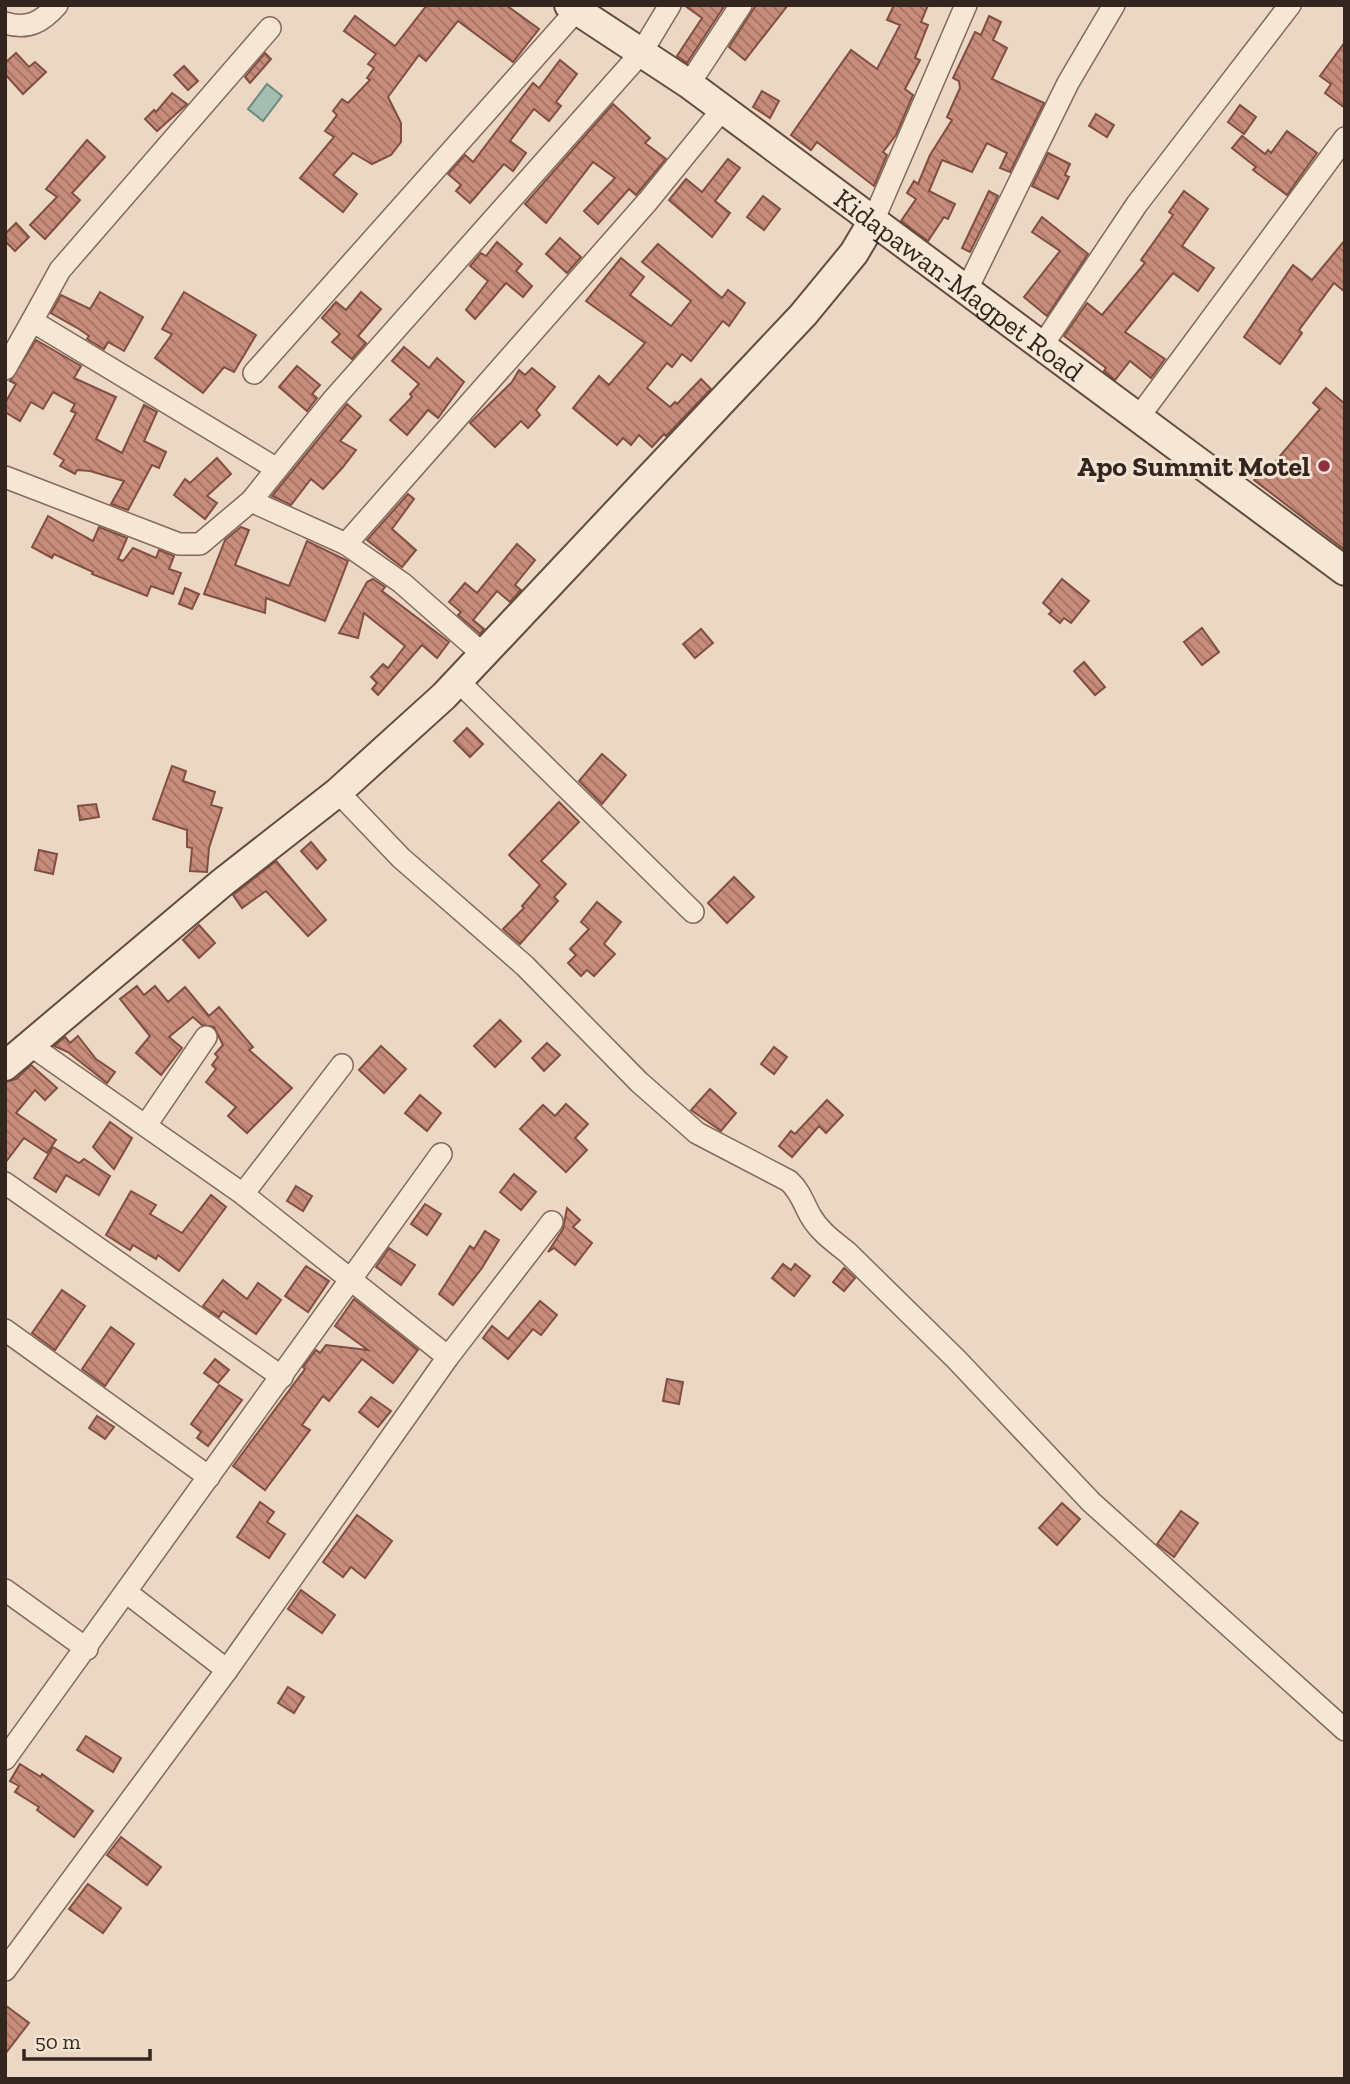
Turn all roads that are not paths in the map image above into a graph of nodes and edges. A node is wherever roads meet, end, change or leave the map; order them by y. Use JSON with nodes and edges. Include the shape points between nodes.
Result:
{"nodes":[{"id":1,"x":57,"y":5,"type":"edge"},
{"id":2,"x":670,"y":5,"type":"edge"},
{"id":3,"x":741,"y":5,"type":"edge"},
{"id":4,"x":966,"y":5,"type":"edge"},
{"id":5,"x":1114,"y":5,"type":"edge"},
{"id":6,"x":1290,"y":5,"type":"edge"},
{"id":7,"x":572,"y":8,"type":"edge"},
{"id":8,"x":5,"y":23,"type":"edge"},
{"id":9,"x":270,"y":27,"type":"dead end"},
{"id":10,"x":641,"y":53,"type":"junction"},
{"id":11,"x":689,"y":84,"type":"junction"},
{"id":12,"x":721,"y":111,"type":"junction"},
{"id":13,"x":1345,"y":138,"type":"edge"},
{"id":14,"x":873,"y":221,"type":"junction"},
{"id":15,"x":966,"y":291,"type":"junction"},
{"id":16,"x":32,"y":321,"type":"junction"},
{"id":17,"x":1042,"y":346,"type":"junction"},
{"id":18,"x":5,"y":369,"type":"edge"},
{"id":19,"x":254,"y":373,"type":"dead end"},
{"id":20,"x":1138,"y":418,"type":"junction"},
{"id":21,"x":276,"y":468,"type":"junction"},
{"id":22,"x":5,"y":477,"type":"edge"},
{"id":23,"x":251,"y":501,"type":"junction"},
{"id":24,"x":346,"y":544,"type":"junction"},
{"id":25,"x":1345,"y":571,"type":"edge"},
{"id":26,"x":485,"y":656,"type":"junction"},
{"id":27,"x":459,"y":682,"type":"junction"},
{"id":28,"x":338,"y":792,"type":"junction"},
{"id":29,"x":693,"y":912,"type":"dead end"},
{"id":30,"x":206,"y":1037,"type":"dead end"},
{"id":31,"x":30,"y":1045,"type":"junction"},
{"id":32,"x":5,"y":1066,"type":"edge"},
{"id":33,"x":342,"y":1066,"type":"dead end"},
{"id":34,"x":146,"y":1125,"type":"junction"},
{"id":35,"x":441,"y":1154,"type":"dead end"},
{"id":36,"x":5,"y":1183,"type":"edge"},
{"id":37,"x":243,"y":1194,"type":"junction"},
{"id":38,"x":552,"y":1222,"type":"dead end"},
{"id":39,"x":349,"y":1278,"type":"junction"},
{"id":40,"x":5,"y":1330,"type":"edge"},
{"id":41,"x":448,"y":1357,"type":"junction"},
{"id":42,"x":282,"y":1377,"type":"junction"},
{"id":43,"x":209,"y":1477,"type":"junction"},
{"id":44,"x":5,"y":1590,"type":"edge"},
{"id":45,"x":126,"y":1592,"type":"junction"},
{"id":46,"x":87,"y":1649,"type":"junction"},
{"id":47,"x":227,"y":1670,"type":"junction"},
{"id":48,"x":1345,"y":1730,"type":"edge"},
{"id":49,"x":5,"y":1759,"type":"edge"},
{"id":50,"x":5,"y":1970,"type":"edge"}],
"edges":[{"from":1,"to":8,"type":"street","via":[[40,22],[26,26]]},
{"from":2,"to":10,"type":"street"},
{"from":3,"to":11,"type":"street"},
{"from":4,"to":14,"type":"street"},
{"from":5,"to":15,"type":"street","via":[[1068,83]]},
{"from":6,"to":17,"type":"street","via":[[1137,204]]},
{"from":7,"to":10,"type":"street","name":"Kidapawan-Magpet Road"},
{"from":7,"to":19,"type":"street"},
{"from":9,"to":16,"type":"street","via":[[60,270]]},
{"from":10,"to":11,"type":"street","name":"Kidapawan-Magpet Road"},
{"from":10,"to":21,"type":"street"},
{"from":11,"to":12,"type":"street","name":"Kidapawan-Magpet Road"},
{"from":12,"to":14,"type":"street","name":"Kidapawan-Magpet Road"},
{"from":12,"to":24,"type":"street","via":[[648,201]]},
{"from":13,"to":20,"type":"street"},
{"from":14,"to":15,"type":"street","name":"Kidapawan-Magpet Road"},
{"from":14,"to":26,"type":"street","via":[[854,253],[803,315]]},
{"from":15,"to":17,"type":"street","name":"Kidapawan-Magpet Road"},
{"from":16,"to":18,"type":"street"},
{"from":16,"to":21,"type":"street"},
{"from":17,"to":20,"type":"street","name":"Kidapawan-Magpet Road"},
{"from":20,"to":25,"type":"street","name":"Kidapawan-Magpet Road"},
{"from":21,"to":23,"type":"street"},
{"from":22,"to":23,"type":"street","via":[[190,546],[200,544]]},
{"from":23,"to":24,"type":"street"},
{"from":24,"to":26,"type":"street","via":[[402,583]]},
{"from":26,"to":27,"type":"street"},
{"from":27,"to":28,"type":"street"},
{"from":27,"to":29,"type":"street"},
{"from":28,"to":31,"type":"street"},
{"from":28,"to":48,"type":"street","via":[[401,858],[525,966],[639,1082],[697,1133],[789,1181],[826,1237],[957,1360],[1091,1502]]},
{"from":30,"to":34,"type":"street"},
{"from":31,"to":32,"type":"street"},
{"from":31,"to":34,"type":"street"},
{"from":33,"to":37,"type":"street"},
{"from":34,"to":37,"type":"street"},
{"from":35,"to":39,"type":"street"},
{"from":36,"to":42,"type":"street"},
{"from":37,"to":39,"type":"street"},
{"from":38,"to":41,"type":"street"},
{"from":39,"to":41,"type":"street"},
{"from":39,"to":42,"type":"street"},
{"from":40,"to":43,"type":"street"},
{"from":41,"to":47,"type":"street"},
{"from":42,"to":43,"type":"street"},
{"from":43,"to":45,"type":"street"},
{"from":44,"to":46,"type":"street"},
{"from":45,"to":46,"type":"street"},
{"from":45,"to":47,"type":"street"},
{"from":46,"to":49,"type":"street"},
{"from":47,"to":50,"type":"street"}]}
